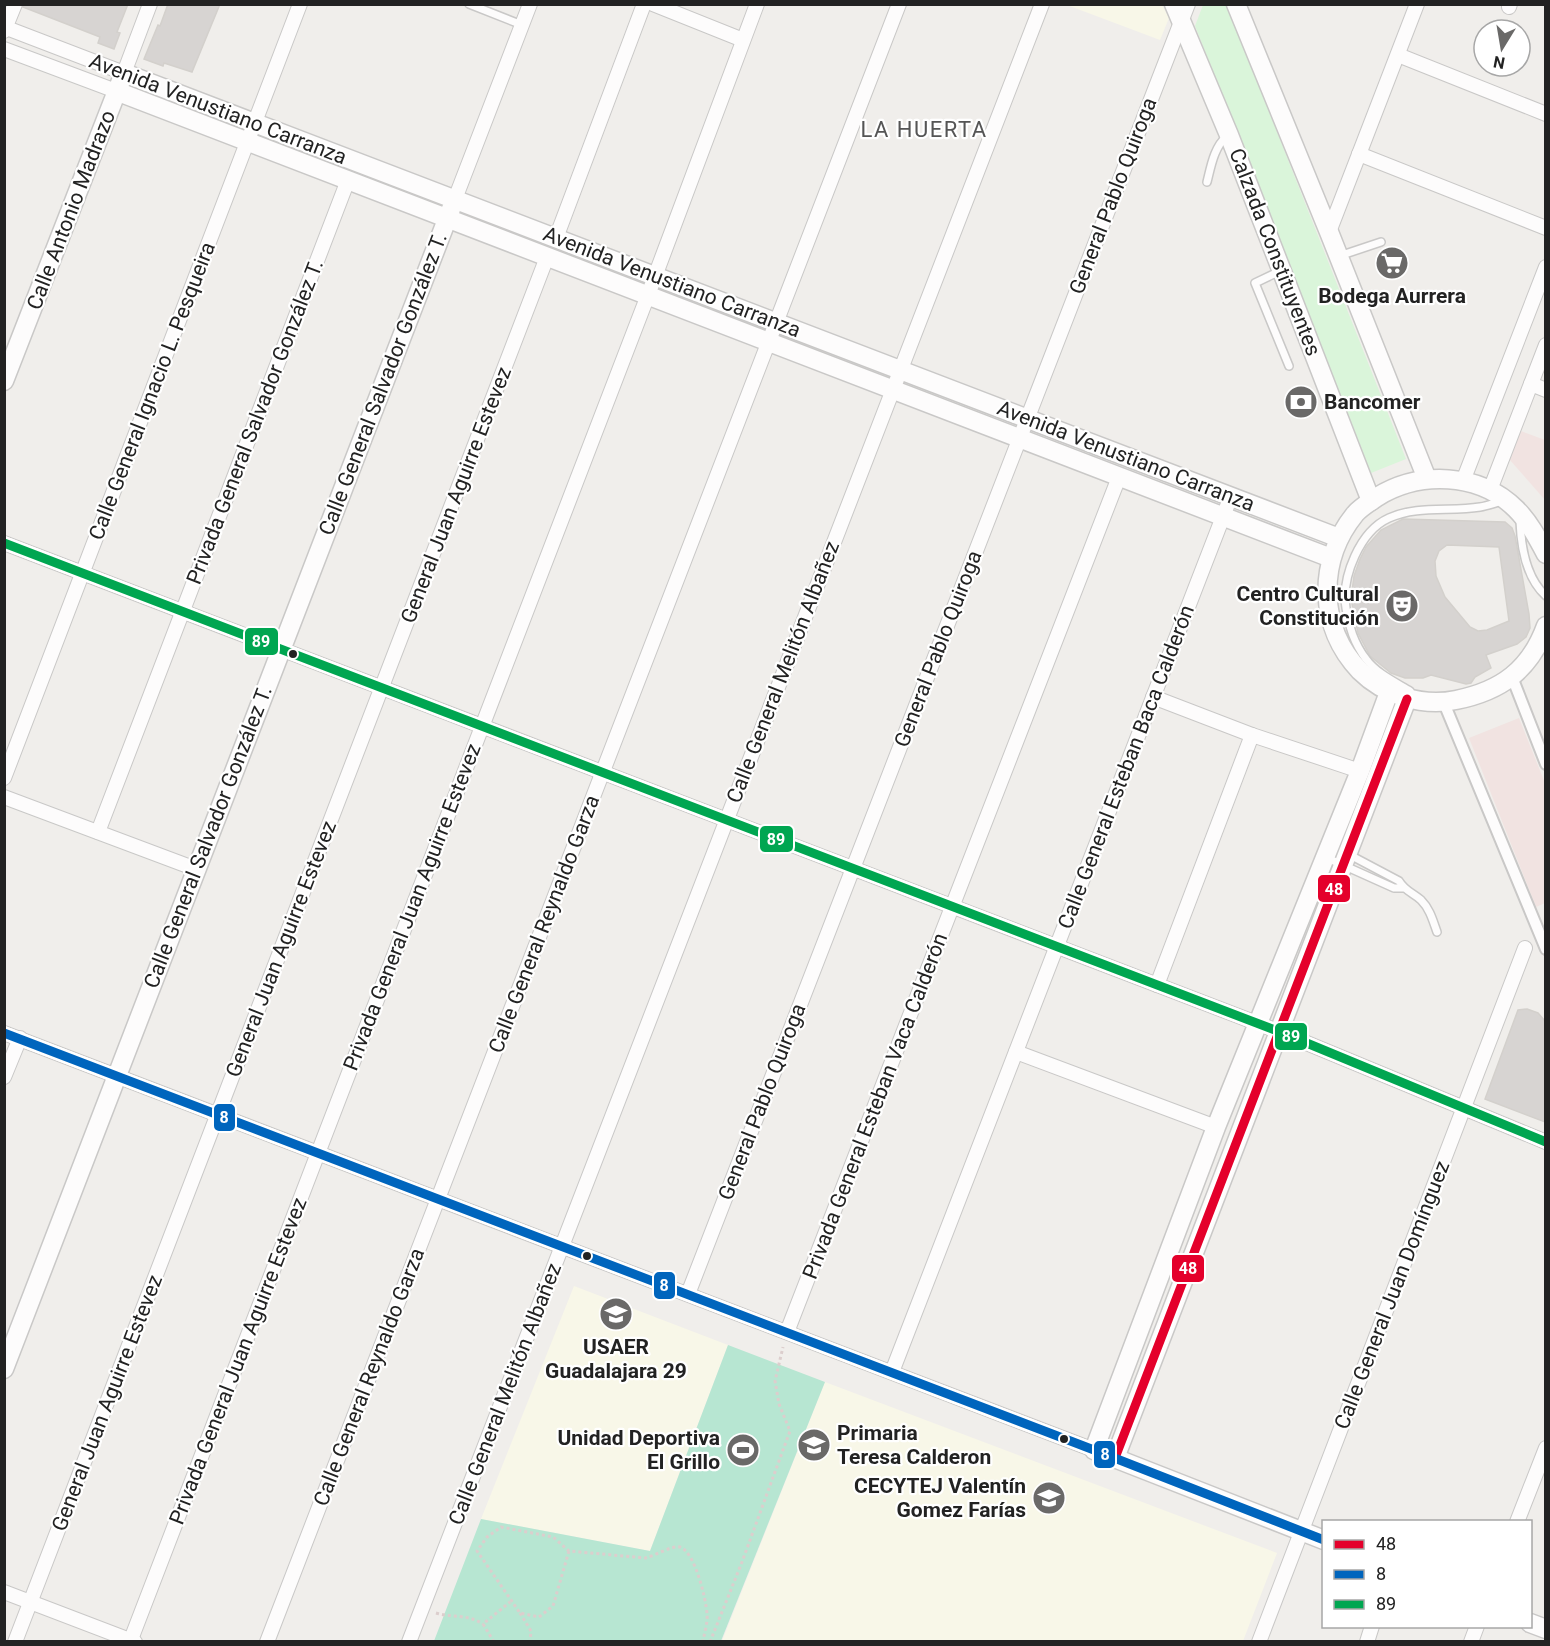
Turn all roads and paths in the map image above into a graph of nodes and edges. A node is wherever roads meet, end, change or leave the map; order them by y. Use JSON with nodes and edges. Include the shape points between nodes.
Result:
{"nodes":[{"id":1,"x":15,"y":4,"type":"edge"},
{"id":2,"x":150,"y":4,"type":"edge"},
{"id":3,"x":300,"y":4,"type":"edge"},
{"id":4,"x":469,"y":4,"type":"edge"},
{"id":5,"x":530,"y":4,"type":"edge"},
{"id":6,"x":644,"y":4,"type":"edge"},
{"id":7,"x":653,"y":4,"type":"edge"},
{"id":8,"x":757,"y":4,"type":"edge"},
{"id":9,"x":899,"y":4,"type":"edge"},
{"id":10,"x":1042,"y":4,"type":"edge"},
{"id":11,"x":1236,"y":4,"type":"edge"},
{"id":12,"x":1417,"y":4,"type":"edge"},
{"id":13,"x":1181,"y":10,"type":"edge"},
{"id":14,"x":522,"y":25,"type":"junction"},
{"id":15,"x":5,"y":29,"type":"edge"},
{"id":16,"x":743,"y":40,"type":"junction"},
{"id":17,"x":4,"y":49,"type":"edge"},
{"id":18,"x":1398,"y":55,"type":"junction"},
{"id":19,"x":124,"y":73,"type":"junction"},
{"id":20,"x":116,"y":91,"type":"junction"},
{"id":21,"x":1545,"y":114,"type":"edge"},
{"id":22,"x":255,"y":123,"type":"junction"},
{"id":23,"x":1229,"y":135,"type":"junction"},
{"id":24,"x":247,"y":141,"type":"junction"},
{"id":25,"x":1359,"y":154,"type":"junction"},
{"id":26,"x":348,"y":180,"type":"junction"},
{"id":27,"x":1207,"y":182,"type":"dead end"},
{"id":28,"x":455,"y":199,"type":"junction"},
{"id":29,"x":448,"y":218,"type":"junction"},
{"id":30,"x":1545,"y":228,"type":"edge"},
{"id":31,"x":1329,"y":232,"type":"junction"},
{"id":32,"x":556,"y":238,"type":"junction"},
{"id":33,"x":1382,"y":242,"type":"dead end"},
{"id":34,"x":547,"y":256,"type":"junction"},
{"id":35,"x":1339,"y":256,"type":"junction"},
{"id":36,"x":1545,"y":267,"type":"edge"},
{"id":37,"x":1282,"y":270,"type":"junction"},
{"id":38,"x":655,"y":276,"type":"junction"},
{"id":39,"x":648,"y":295,"type":"junction"},
{"id":40,"x":776,"y":322,"type":"junction"},
{"id":41,"x":769,"y":342,"type":"junction"},
{"id":42,"x":1545,"y":345,"type":"edge"},
{"id":43,"x":1289,"y":366,"type":"dead end"},
{"id":44,"x":900,"y":370,"type":"junction"},
{"id":45,"x":4,"y":381,"type":"edge"},
{"id":46,"x":1531,"y":384,"type":"junction"},
{"id":47,"x":892,"y":390,"type":"junction"},
{"id":48,"x":1545,"y":390,"type":"edge"},
{"id":49,"x":1027,"y":418,"type":"junction"},
{"id":50,"x":1019,"y":439,"type":"junction"},
{"id":51,"x":1119,"y":477,"type":"junction"},
{"id":52,"x":1426,"y":479,"type":"junction"},
{"id":53,"x":1463,"y":481,"type":"junction"},
{"id":54,"x":1497,"y":495,"type":"junction"},
{"id":55,"x":1231,"y":496,"type":"junction"},
{"id":56,"x":1371,"y":501,"type":"junction"},
{"id":57,"x":1520,"y":513,"type":"junction"},
{"id":58,"x":1223,"y":517,"type":"junction"},
{"id":59,"x":1339,"y":538,"type":"junction"},
{"id":60,"x":4,"y":543,"type":"edge"},
{"id":61,"x":1545,"y":554,"type":"edge"},
{"id":62,"x":1331,"y":558,"type":"junction"},
{"id":63,"x":83,"y":573,"type":"junction"},
{"id":64,"x":1545,"y":596,"type":"edge"},
{"id":65,"x":183,"y":612,"type":"junction"},
{"id":66,"x":1544,"y":637,"type":"edge"},
{"id":67,"x":280,"y":649,"type":"junction"},
{"id":68,"x":1512,"y":677,"type":"junction"},
{"id":69,"x":382,"y":688,"type":"junction"},
{"id":70,"x":1389,"y":692,"type":"junction"},
{"id":71,"x":1153,"y":697,"type":"junction"},
{"id":72,"x":1407,"y":699,"type":"junction"},
{"id":73,"x":1426,"y":700,"type":"junction"},
{"id":74,"x":1444,"y":703,"type":"junction"},
{"id":75,"x":482,"y":726,"type":"junction"},
{"id":76,"x":1252,"y":735,"type":"junction"},
{"id":77,"x":1545,"y":764,"type":"edge"},
{"id":78,"x":1360,"y":771,"type":"junction"},
{"id":79,"x":603,"y":772,"type":"junction"},
{"id":80,"x":4,"y":778,"type":"edge"},
{"id":81,"x":4,"y":797,"type":"edge"},
{"id":82,"x":726,"y":820,"type":"junction"},
{"id":83,"x":98,"y":832,"type":"junction"},
{"id":84,"x":1327,"y":852,"type":"junction"},
{"id":85,"x":1346,"y":860,"type":"junction"},
{"id":86,"x":196,"y":869,"type":"junction"},
{"id":87,"x":853,"y":869,"type":"junction"},
{"id":88,"x":1403,"y":888,"type":"junction"},
{"id":89,"x":952,"y":907,"type":"junction"},
{"id":90,"x":1437,"y":932,"type":"dead end"},
{"id":91,"x":1057,"y":947,"type":"junction"},
{"id":92,"x":1525,"y":948,"type":"dead end"},
{"id":93,"x":1545,"y":949,"type":"edge"},
{"id":94,"x":1157,"y":985,"type":"junction"},
{"id":95,"x":1259,"y":1024,"type":"junction"},
{"id":96,"x":1280,"y":1032,"type":"junction"},
{"id":97,"x":4,"y":1033,"type":"edge"},
{"id":98,"x":20,"y":1038,"type":"junction"},
{"id":99,"x":1016,"y":1052,"type":"junction"},
{"id":100,"x":116,"y":1076,"type":"junction"},
{"id":101,"x":4,"y":1077,"type":"edge"},
{"id":102,"x":1463,"y":1109,"type":"junction"},
{"id":103,"x":218,"y":1114,"type":"junction"},
{"id":104,"x":1216,"y":1127,"type":"junction"},
{"id":105,"x":1545,"y":1142,"type":"edge"},
{"id":106,"x":318,"y":1153,"type":"junction"},
{"id":107,"x":438,"y":1199,"type":"junction"},
{"id":108,"x":562,"y":1246,"type":"junction"},
{"id":109,"x":688,"y":1294,"type":"junction"},
{"id":110,"x":787,"y":1332,"type":"junction"},
{"id":111,"x":4,"y":1369,"type":"edge"},
{"id":112,"x":892,"y":1372,"type":"junction"},
{"id":113,"x":1545,"y":1448,"type":"edge"},
{"id":114,"x":1094,"y":1450,"type":"junction"},
{"id":115,"x":1115,"y":1458,"type":"junction"},
{"id":116,"x":1517,"y":1520,"type":"edge"},
{"id":117,"x":1301,"y":1531,"type":"junction"},
{"id":118,"x":1322,"y":1540,"type":"edge"},
{"id":119,"x":569,"y":1551,"type":"junction"},
{"id":120,"x":4,"y":1592,"type":"edge"},
{"id":121,"x":30,"y":1602,"type":"junction"},
{"id":122,"x":510,"y":1602,"type":"junction"},
{"id":123,"x":422,"y":1609,"type":"junction"},
{"id":124,"x":520,"y":1613,"type":"junction"},
{"id":125,"x":483,"y":1624,"type":"junction"},
{"id":126,"x":15,"y":1641,"type":"edge"},
{"id":127,"x":132,"y":1641,"type":"edge"},
{"id":128,"x":267,"y":1641,"type":"edge"},
{"id":129,"x":409,"y":1641,"type":"edge"},
{"id":130,"x":494,"y":1641,"type":"edge"},
{"id":131,"x":530,"y":1641,"type":"edge"},
{"id":132,"x":703,"y":1641,"type":"edge"},
{"id":133,"x":710,"y":1641,"type":"edge"},
{"id":134,"x":1259,"y":1641,"type":"edge"}],
"edges":[{"from":1,"to":15,"type":"street"},
{"from":2,"to":19,"type":"street","name":"Calle Antonio Madrazo"},
{"from":3,"to":22,"type":"street","name":"Calle General Ignacio L. Pesqueira"},
{"from":4,"to":14,"type":"lane"},
{"from":5,"to":14,"type":"street","name":"Calle General Salvador González T."},
{"from":6,"to":32,"type":"street"},
{"from":7,"to":16,"type":"street"},
{"from":8,"to":16,"type":"street","name":"Privada General Juan Aguirre Estevez"},
{"from":9,"to":40,"type":"street","name":"Calle General Reynaldo Garza"},
{"from":10,"to":44,"type":"street","name":"Calle General Melitón Albañez"},
{"from":11,"to":31,"type":"street"},
{"from":12,"to":18,"type":"street"},
{"from":13,"to":23,"type":"street","name":"Calzada Constituyentes"},
{"from":13,"to":49,"type":"street","name":"General Pablo Quiroga"},
{"from":14,"to":28,"type":"street","name":"Calle General Salvador González T."},
{"from":15,"to":19,"type":"street","name":"Avenida Venustiano Carranza"},
{"from":16,"to":38,"type":"street","name":"Privada General Juan Aguirre Estevez"},
{"from":17,"to":20,"type":"street","name":"Avenida Venustiano Carranza"},
{"from":18,"to":21,"type":"street"},
{"from":18,"to":25,"type":"street"},
{"from":19,"to":20,"type":"street","name":"Calle Antonio Madrazo"},
{"from":19,"to":22,"type":"street","name":"Avenida Venustiano Carranza"},
{"from":20,"to":24,"type":"street","name":"Avenida Venustiano Carranza"},
{"from":20,"to":45,"type":"street","name":"Calle Antonio Madrazo"},
{"from":22,"to":24,"type":"street","name":"Calle General Ignacio L. Pesqueira"},
{"from":22,"to":28,"type":"street","name":"Avenida Venustiano Carranza"},
{"from":23,"to":27,"type":"lane","via":[[1222,140]]},
{"from":23,"to":37,"type":"street","name":"Calzada Constituyentes"},
{"from":24,"to":26,"type":"street","name":"Avenida Venustiano Carranza"},
{"from":24,"to":63,"type":"street","name":"Calle General Ignacio L. Pesqueira"},
{"from":25,"to":30,"type":"street"},
{"from":25,"to":31,"type":"street"},
{"from":26,"to":29,"type":"street","name":"Avenida Venustiano Carranza"},
{"from":26,"to":65,"type":"street","name":"Privada General Salvador González T."},
{"from":28,"to":29,"type":"street","name":"Calle General Salvador González T."},
{"from":28,"to":32,"type":"street","name":"Avenida Venustiano Carranza"},
{"from":29,"to":34,"type":"street","name":"Avenida Venustiano Carranza"},
{"from":29,"to":67,"type":"street","name":"Calle General Salvador González T."},
{"from":31,"to":35,"type":"street"},
{"from":32,"to":38,"type":"street","name":"Avenida Venustiano Carranza"},
{"from":33,"to":35,"type":"lane"},
{"from":34,"to":39,"type":"street","name":"Avenida Venustiano Carranza"},
{"from":34,"to":69,"type":"street","name":"General Juan Aguirre Estevez"},
{"from":35,"to":52,"type":"street"},
{"from":36,"to":53,"type":"street"},
{"from":37,"to":43,"type":"lane","via":[[1255,283]]},
{"from":37,"to":56,"type":"street","name":"Calzada Constituyentes"},
{"from":38,"to":39,"type":"street","name":"Privada General Juan Aguirre Estevez"},
{"from":38,"to":40,"type":"street","name":"Avenida Venustiano Carranza"},
{"from":39,"to":41,"type":"street","name":"Avenida Venustiano Carranza"},
{"from":39,"to":75,"type":"street","name":"Privada General Juan Aguirre Estevez"},
{"from":40,"to":41,"type":"street","name":"Calle General Reynaldo Garza"},
{"from":40,"to":44,"type":"street","name":"Avenida Venustiano Carranza"},
{"from":41,"to":47,"type":"street","name":"Avenida Venustiano Carranza"},
{"from":41,"to":79,"type":"street","name":"Calle General Reynaldo Garza"},
{"from":42,"to":46,"type":"street"},
{"from":44,"to":47,"type":"street","name":"Calle General Melitón Albañez"},
{"from":44,"to":49,"type":"street","name":"Avenida Venustiano Carranza"},
{"from":46,"to":48,"type":"street"},
{"from":46,"to":54,"type":"street"},
{"from":47,"to":50,"type":"street","name":"Avenida Venustiano Carranza"},
{"from":47,"to":82,"type":"street","name":"Calle General Melitón Albañez"},
{"from":49,"to":50,"type":"street","name":"General Pablo Quiroga"},
{"from":49,"to":55,"type":"street","name":"Avenida Venustiano Carranza"},
{"from":50,"to":51,"type":"street","name":"Avenida Venustiano Carranza"},
{"from":50,"to":87,"type":"street","name":"General Pablo Quiroga"},
{"from":51,"to":58,"type":"street","name":"Avenida Venustiano Carranza"},
{"from":51,"to":89,"type":"street","name":"Privada General Esteban Vaca Calderón"},
{"from":52,"to":53,"type":"street"},
{"from":52,"to":56,"type":"street","via":[[1388,490]]},
{"from":53,"to":54,"type":"street"},
{"from":54,"to":57,"type":"street"},
{"from":54,"to":73,"type":"lane","via":[[1480,507],[1406,512],[1389,518],[1374,527],[1355,555],[1345,606],[1356,643],[1366,660],[1385,676]]},
{"from":55,"to":58,"type":"street","name":"Calle General Esteban Baca Calderón"},
{"from":55,"to":59,"type":"street","name":"Avenida Venustiano Carranza"},
{"from":56,"to":59,"type":"street","via":[[1356,512]]},
{"from":57,"to":61,"type":"street"},
{"from":57,"to":64,"type":"lane","via":[[1520,540],[1527,564],[1535,587]]},
{"from":58,"to":62,"type":"street","name":"Avenida Venustiano Carranza"},
{"from":58,"to":71,"type":"street","name":"Calle General Esteban Baca Calderón"},
{"from":59,"to":62,"type":"street"},
{"from":60,"to":63,"type":"street"},
{"from":62,"to":70,"type":"street","via":[[1326,586],[1329,616],[1339,643],[1371,681]]},
{"from":63,"to":65,"type":"street"},
{"from":63,"to":80,"type":"street","name":"Calle General Ignacio L. Pesqueira"},
{"from":65,"to":67,"type":"street"},
{"from":65,"to":83,"type":"street","name":"Privada General Salvador González T."},
{"from":66,"to":68,"type":"street"},
{"from":67,"to":69,"type":"street"},
{"from":67,"to":86,"type":"street","name":"Calle General Salvador González T."},
{"from":68,"to":74,"type":"street","via":[[1480,695]]},
{"from":68,"to":77,"type":"street"},
{"from":69,"to":75,"type":"street"},
{"from":69,"to":103,"type":"street","name":"General Juan Aguirre Estevez"},
{"from":70,"to":72,"type":"street"},
{"from":70,"to":78,"type":"street"},
{"from":71,"to":76,"type":"street"},
{"from":71,"to":91,"type":"street","name":"Calle General Esteban Baca Calderón"},
{"from":72,"to":73,"type":"street"},
{"from":72,"to":85,"type":"street"},
{"from":73,"to":74,"type":"street"},
{"from":74,"to":93,"type":"street"},
{"from":75,"to":79,"type":"street"},
{"from":75,"to":106,"type":"street","name":"Privada General Juan Aguirre Estevez"},
{"from":76,"to":78,"type":"street"},
{"from":76,"to":94,"type":"street"},
{"from":78,"to":84,"type":"street"},
{"from":79,"to":82,"type":"street"},
{"from":79,"to":107,"type":"street","name":"Calle General Reynaldo Garza"},
{"from":81,"to":83,"type":"street"},
{"from":82,"to":87,"type":"street"},
{"from":82,"to":108,"type":"street","name":"Calle General Melitón Albañez"},
{"from":83,"to":86,"type":"street"},
{"from":84,"to":85,"type":"lane"},
{"from":84,"to":85,"type":"lane"},
{"from":84,"to":95,"type":"street"},
{"from":85,"to":88,"type":"lane","via":[[1394,888]]},
{"from":85,"to":88,"type":"lane","via":[[1399,881]]},
{"from":85,"to":96,"type":"street"},
{"from":86,"to":100,"type":"street","name":"Calle General Salvador González T."},
{"from":87,"to":89,"type":"street"},
{"from":87,"to":109,"type":"street","name":"General Pablo Quiroga"},
{"from":88,"to":90,"type":"lane","via":[[1425,905]]},
{"from":89,"to":91,"type":"street"},
{"from":89,"to":110,"type":"street","name":"Privada General Esteban Vaca Calderón"},
{"from":91,"to":94,"type":"street"},
{"from":91,"to":99,"type":"street","name":"Calle General Esteban Baca Calderón"},
{"from":92,"to":102,"type":"street","name":"Calle General Juan Domínguez"},
{"from":94,"to":95,"type":"street"},
{"from":95,"to":96,"type":"street"},
{"from":95,"to":104,"type":"street"},
{"from":96,"to":102,"type":"street"},
{"from":96,"to":115,"type":"street"},
{"from":97,"to":98,"type":"street"},
{"from":98,"to":100,"type":"street"},
{"from":98,"to":101,"type":"street"},
{"from":99,"to":104,"type":"street"},
{"from":99,"to":112,"type":"street","name":"Calle General Esteban Baca Calderón"},
{"from":100,"to":103,"type":"street"},
{"from":100,"to":111,"type":"street","name":"Calle General Salvador González T."},
{"from":102,"to":105,"type":"street"},
{"from":102,"to":117,"type":"street","name":"Calle General Juan Domínguez"},
{"from":103,"to":106,"type":"street"},
{"from":103,"to":121,"type":"street","name":"General Juan Aguirre Estevez"},
{"from":104,"to":114,"type":"street"},
{"from":106,"to":107,"type":"street"},
{"from":106,"to":127,"type":"street","name":"Privada General Juan Aguirre Estevez"},
{"from":107,"to":108,"type":"street"},
{"from":107,"to":128,"type":"street","name":"Calle General Reynaldo Garza"},
{"from":108,"to":109,"type":"street"},
{"from":108,"to":123,"type":"street","name":"Calle General Melitón Albañez"},
{"from":109,"to":110,"type":"street"},
{"from":110,"to":112,"type":"street"},
{"from":110,"to":133,"type":"path","via":[[775,1381],[790,1431]]},
{"from":112,"to":114,"type":"street"},
{"from":113,"to":116,"type":"street"},
{"from":114,"to":115,"type":"street"},
{"from":115,"to":117,"type":"street"},
{"from":117,"to":118,"type":"street"},
{"from":117,"to":134,"type":"street","name":"Calle General Juan Domínguez"},
{"from":119,"to":122,"type":"path","via":[[553,1537],[501,1527],[487,1538],[477,1551]]},
{"from":119,"to":124,"type":"path","via":[[553,1606],[539,1617]]},
{"from":119,"to":132,"type":"path","via":[[645,1558],[680,1547],[687,1552],[704,1589],[708,1617]]},
{"from":120,"to":121,"type":"street"},
{"from":121,"to":126,"type":"street","name":"General Juan Aguirre Estevez"},
{"from":121,"to":127,"type":"street"},
{"from":122,"to":124,"type":"path"},
{"from":122,"to":125,"type":"path"},
{"from":123,"to":125,"type":"path","via":[[474,1618]]},
{"from":123,"to":129,"type":"street","name":"Calle General Melitón Albañez"},
{"from":124,"to":131,"type":"path","via":[[531,1631]]},
{"from":125,"to":130,"type":"path"}]}
